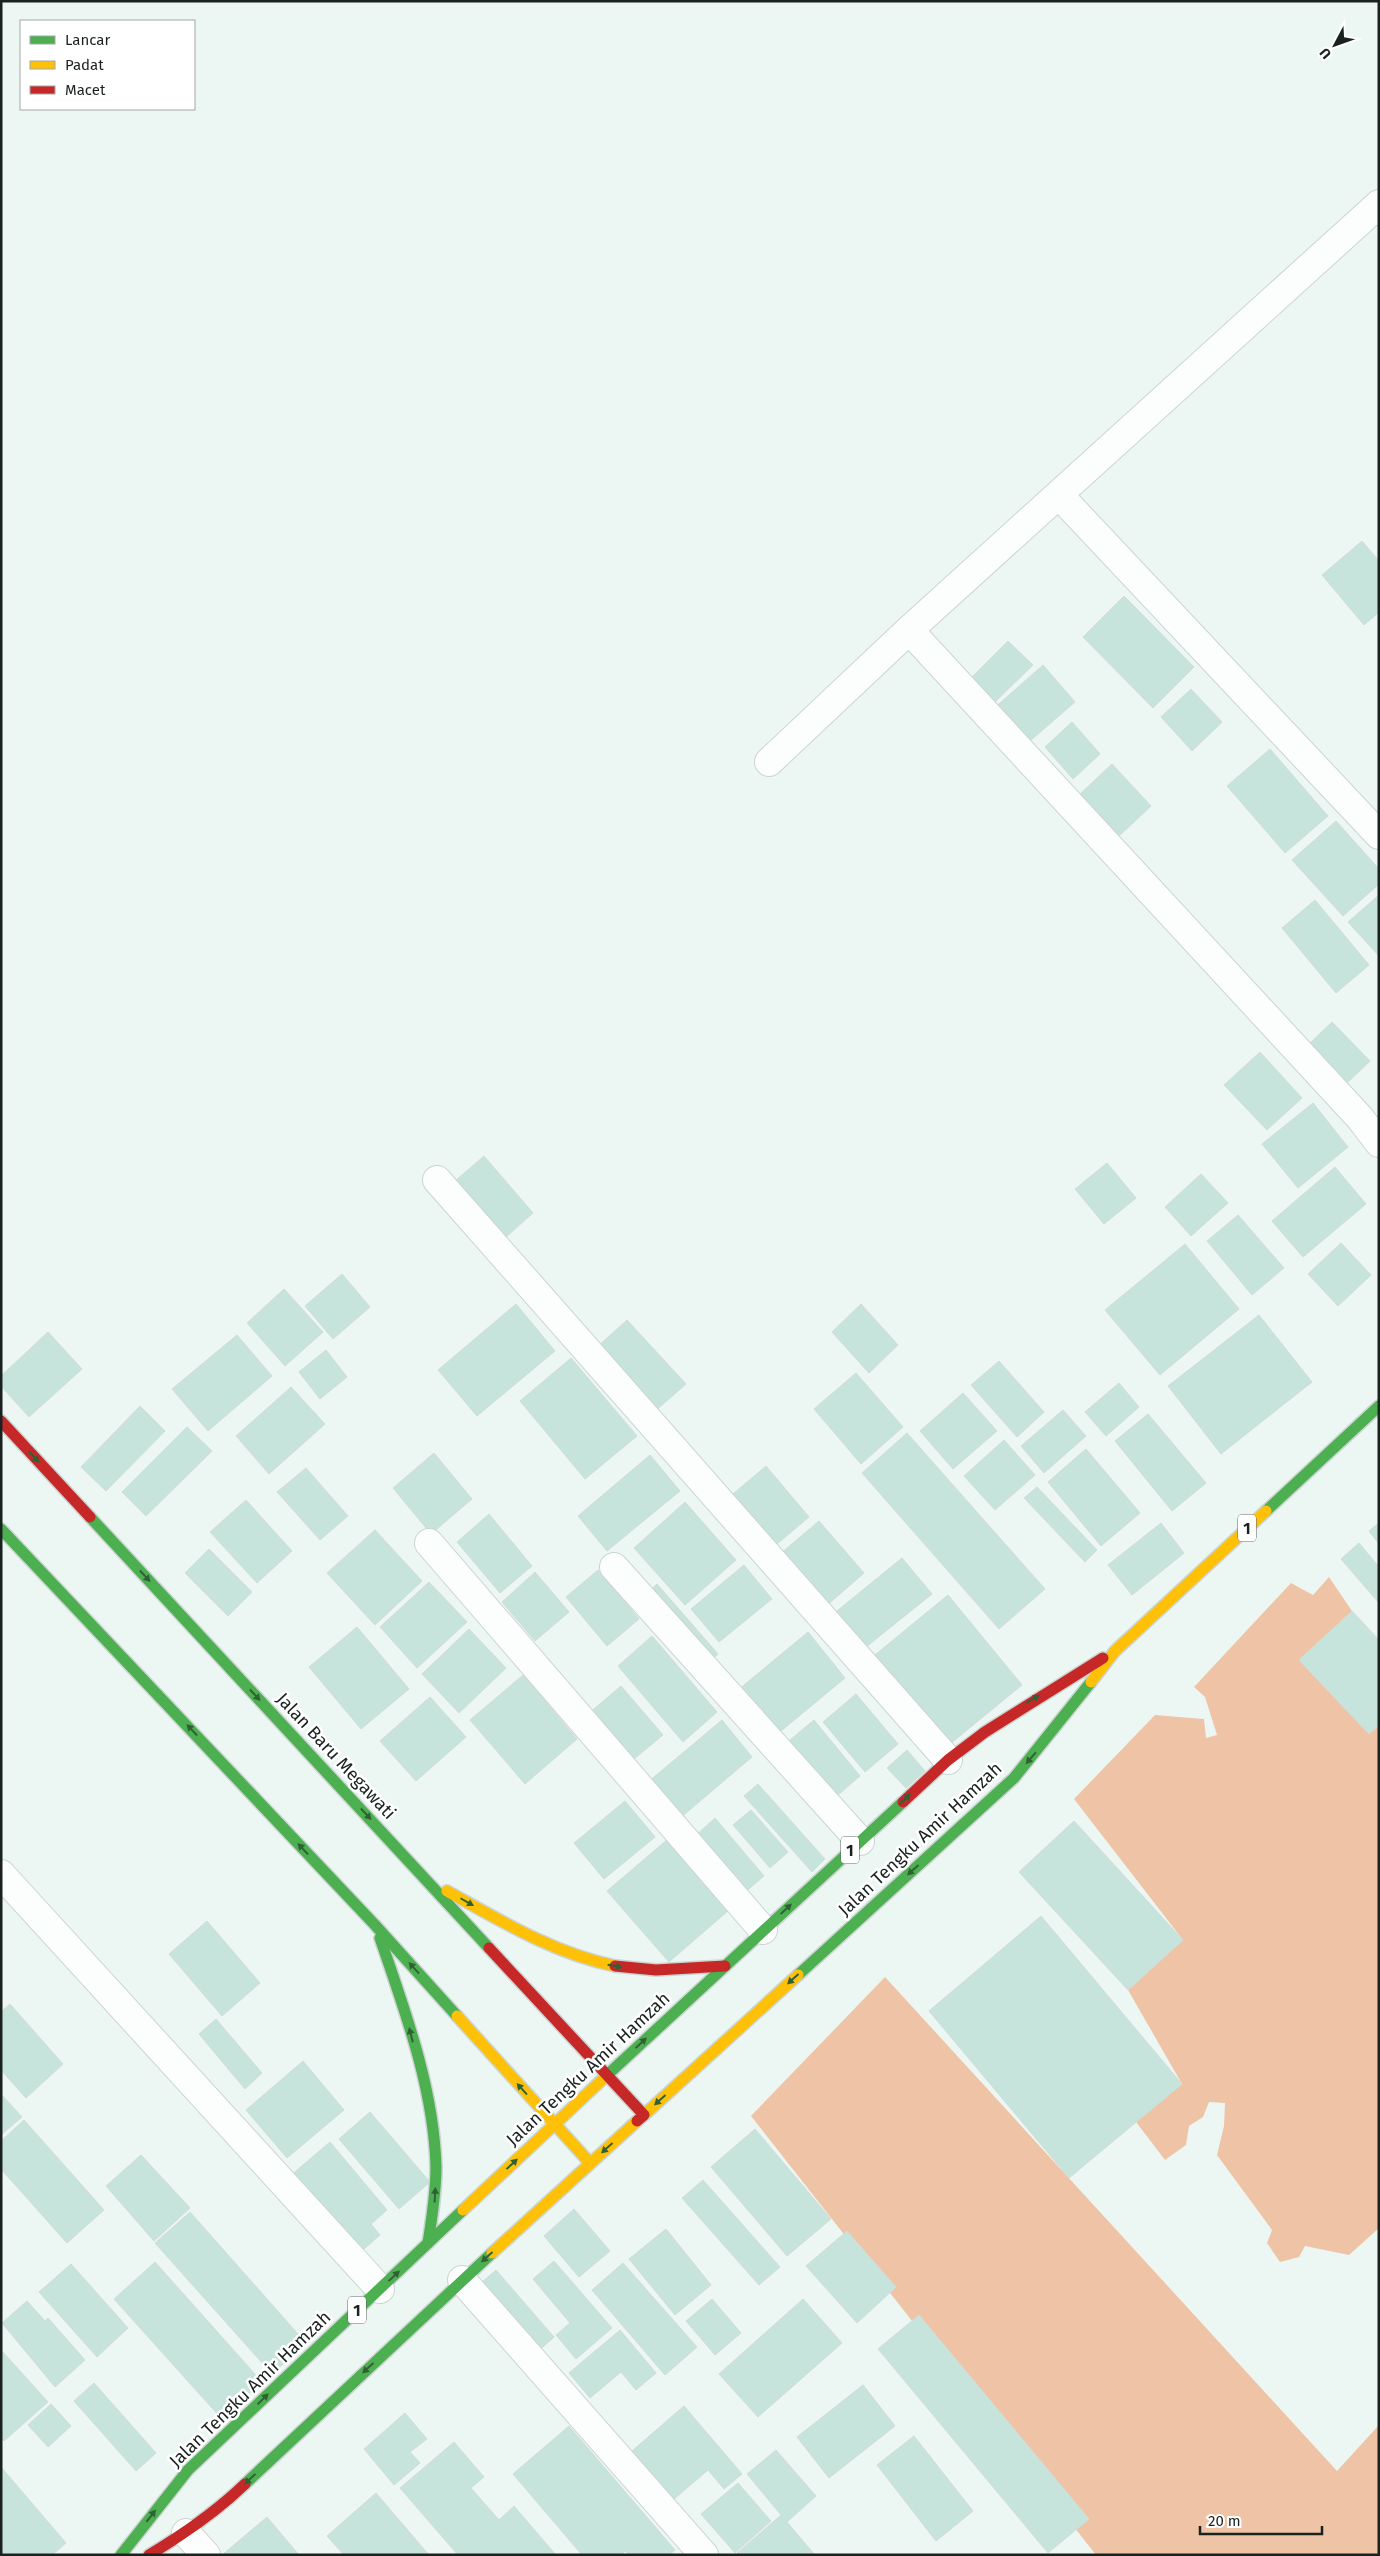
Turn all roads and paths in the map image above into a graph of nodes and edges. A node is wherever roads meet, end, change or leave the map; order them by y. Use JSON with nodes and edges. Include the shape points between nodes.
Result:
{"nodes":[{"id":1,"x":1379,"y":204,"type":"edge"},
{"id":2,"x":1059,"y":496,"type":"junction"},
{"id":3,"x":909,"y":630,"type":"junction"},
{"id":4,"x":769,"y":762,"type":"dead end"},
{"id":5,"x":1379,"y":836,"type":"edge"},
{"id":6,"x":1379,"y":1143,"type":"edge"},
{"id":7,"x":437,"y":1180,"type":"dead end"},
{"id":8,"x":1379,"y":1406,"type":"edge"},
{"id":9,"x":1,"y":1421,"type":"edge"},
{"id":10,"x":1,"y":1529,"type":"edge"},
{"id":11,"x":429,"y":1542,"type":"dead end"},
{"id":12,"x":614,"y":1568,"type":"dead end"},
{"id":13,"x":1115,"y":1651,"type":"junction"},
{"id":14,"x":948,"y":1760,"type":"junction"},
{"id":15,"x":860,"y":1841,"type":"junction"},
{"id":16,"x":1,"y":1874,"type":"edge"},
{"id":17,"x":424,"y":1878,"type":"junction"},
{"id":18,"x":376,"y":1926,"type":"junction"},
{"id":19,"x":763,"y":1930,"type":"junction"},
{"id":20,"x":725,"y":1966,"type":"junction"},
{"id":21,"x":605,"y":2077,"type":"junction"},
{"id":22,"x":644,"y":2115,"type":"junction"},
{"id":23,"x":554,"y":2124,"type":"junction"},
{"id":24,"x":590,"y":2164,"type":"junction"},
{"id":25,"x":428,"y":2244,"type":"junction"},
{"id":26,"x":462,"y":2280,"type":"junction"},
{"id":27,"x":380,"y":2289,"type":"junction"},
{"id":28,"x":186,"y":2533,"type":"junction"},
{"id":29,"x":121,"y":2555,"type":"edge"},
{"id":30,"x":149,"y":2555,"type":"edge"},
{"id":31,"x":206,"y":2555,"type":"edge"},
{"id":32,"x":704,"y":2555,"type":"edge"}],
"edges":[{"from":1,"to":2,"type":"street"},
{"from":2,"to":3,"type":"street"},
{"from":2,"to":5,"type":"street"},
{"from":3,"to":4,"type":"street"},
{"from":3,"to":6,"type":"street","via":[[1354,1111]]},
{"from":7,"to":14,"type":"street"},
{"from":8,"to":13,"type":"main road","name":"Jalan Tengku Amir Hamzah","number":"1"},
{"from":9,"to":17,"type":"main road","name":"Jalan Baru Megawati","one_way":true},
{"from":18,"to":10,"type":"main road","one_way":true},
{"from":11,"to":19,"type":"street"},
{"from":12,"to":15,"type":"street"},
{"from":14,"to":13,"type":"main road","name":"Jalan Tengku Amir Hamzah","number":"1","one_way":true,"via":[[1028,1702]]},
{"from":13,"to":22,"type":"main road","name":"Jalan Tengku Amir Hamzah","number":"1","one_way":true,"via":[[1014,1778]]},
{"from":15,"to":14,"type":"main road","name":"Jalan Tengku Amir Hamzah","number":"1","one_way":true},
{"from":19,"to":15,"type":"main road","name":"Jalan Tengku Amir Hamzah","number":"1","one_way":true},
{"from":16,"to":27,"type":"street"},
{"from":17,"to":20,"type":"main road","one_way":true,"via":[[519,1931],[570,1954],[613,1966],[658,1970]]},
{"from":17,"to":21,"type":"main road","name":"Jalan Baru Megawati"},
{"from":23,"to":18,"type":"main road","one_way":true},
{"from":25,"to":18,"type":"main road","one_way":true,"via":[[435,2197],[434,2140],[405,2010]]},
{"from":19,"to":20,"type":"main road","name":"Jalan Tengku Amir Hamzah","number":"1"},
{"from":21,"to":20,"type":"main road","name":"Jalan Tengku Amir Hamzah","number":"1","one_way":true},
{"from":21,"to":22,"type":"main road","name":"Jalan Baru Megawati"},
{"from":21,"to":23,"type":"main road","name":"Jalan Tengku Amir Hamzah","number":"1"},
{"from":22,"to":24,"type":"main road","name":"Jalan Tengku Amir Hamzah","number":"1","one_way":true},
{"from":23,"to":24,"type":"main road"},
{"from":25,"to":23,"type":"main road","name":"Jalan Tengku Amir Hamzah","number":"1","one_way":true},
{"from":24,"to":26,"type":"main road","name":"Jalan Tengku Amir Hamzah","number":"1","one_way":true},
{"from":27,"to":25,"type":"main road","name":"Jalan Tengku Amir Hamzah","number":"1","one_way":true},
{"from":26,"to":28,"type":"main road","name":"Jalan Tengku Amir Hamzah","number":"1","one_way":true,"via":[[224,2504]]},
{"from":26,"to":32,"type":"street"},
{"from":29,"to":27,"type":"main road","name":"Jalan Tengku Amir Hamzah","number":"1","one_way":true,"via":[[188,2470]]},
{"from":28,"to":30,"type":"main road","name":"Jalan Tengku Amir Hamzah","number":"1"},
{"from":28,"to":31,"type":"street"}]}
